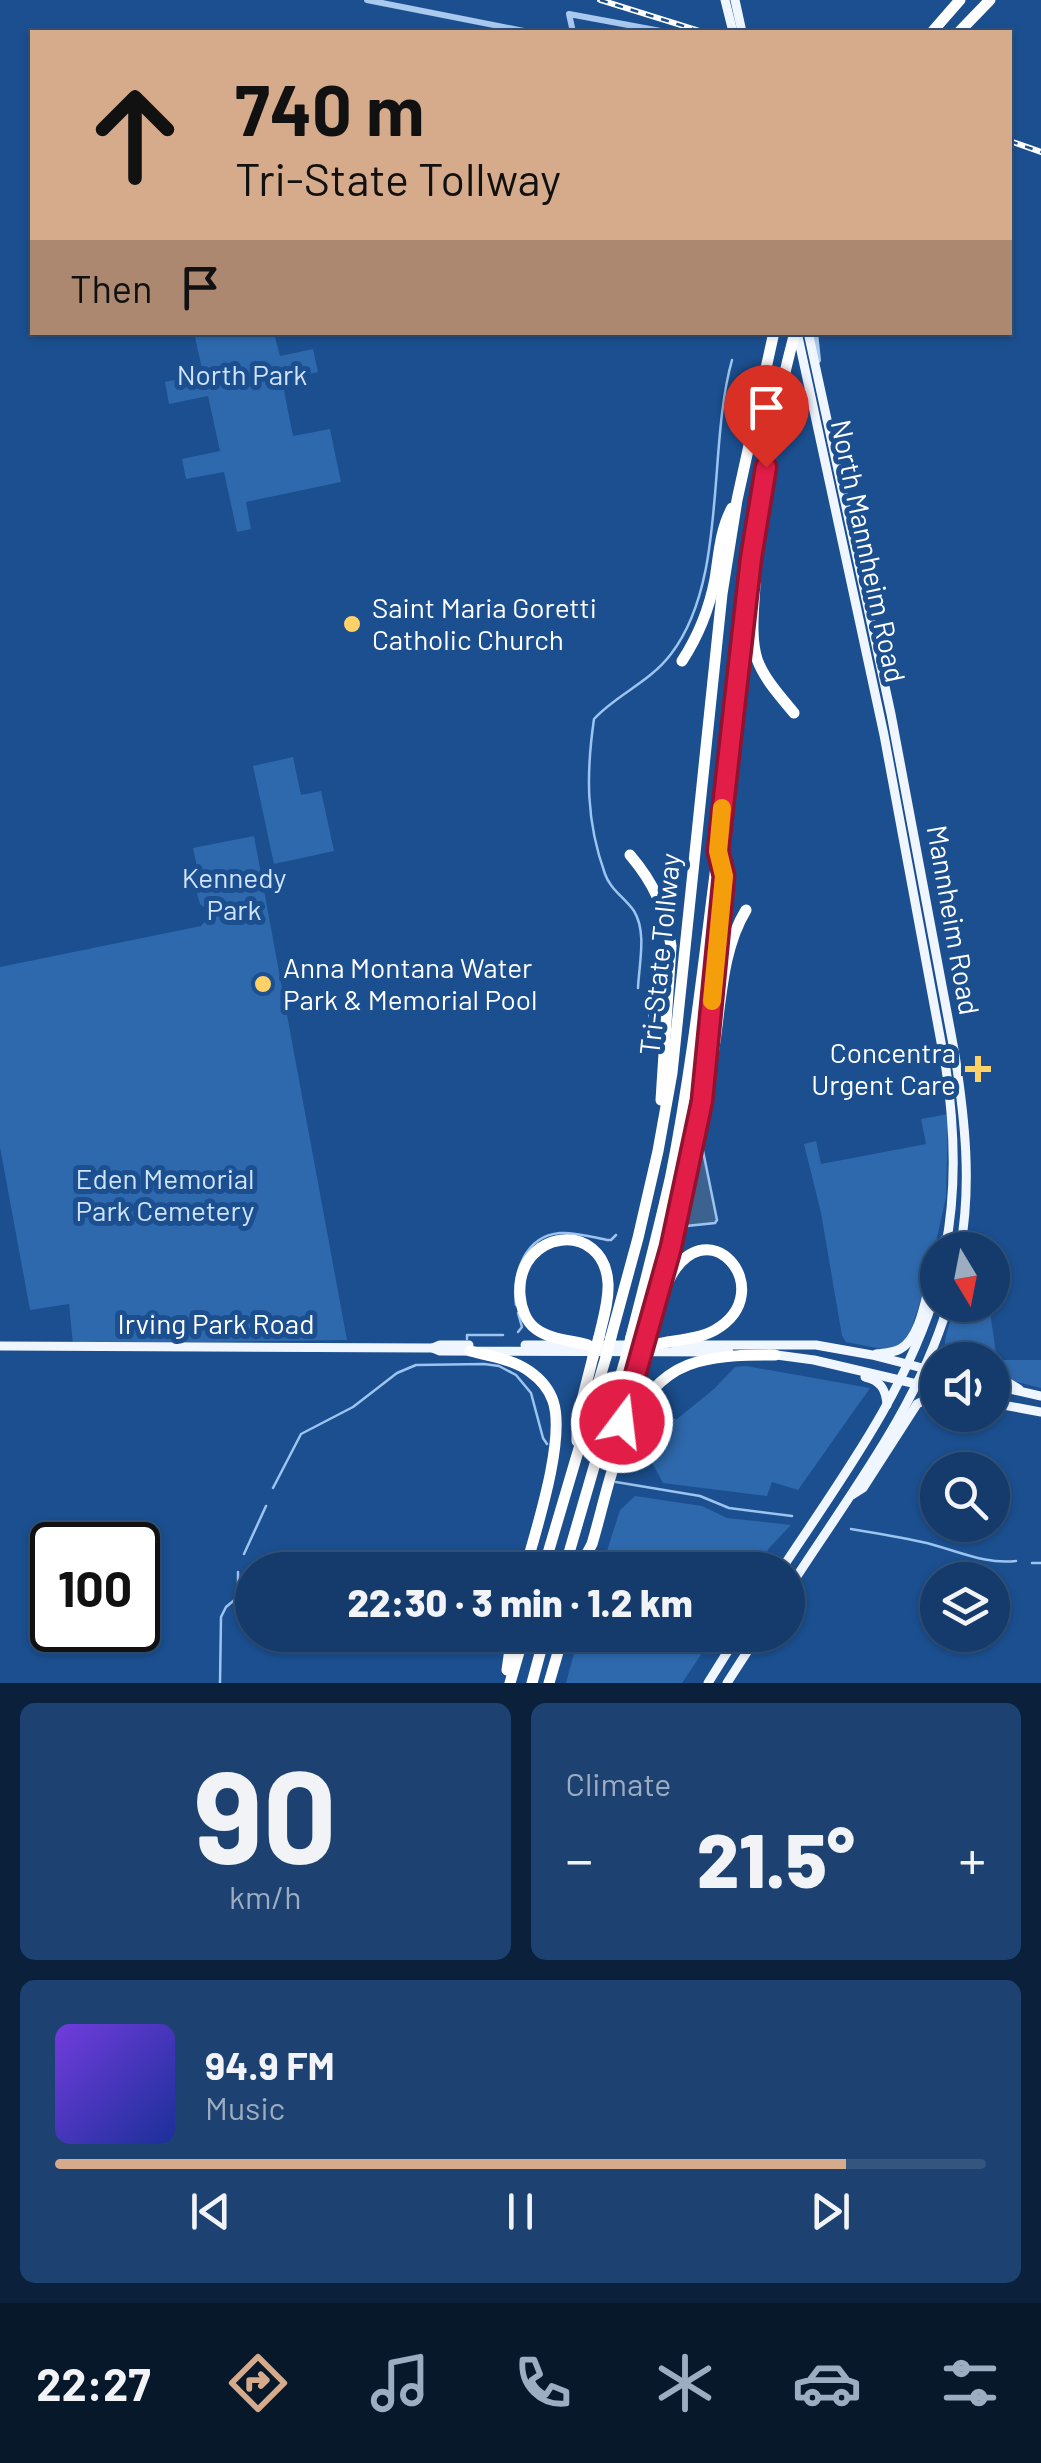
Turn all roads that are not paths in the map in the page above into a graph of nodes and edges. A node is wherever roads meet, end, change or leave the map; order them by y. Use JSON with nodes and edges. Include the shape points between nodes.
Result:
{"nodes":[{"id":1,"x":367,"y":0,"type":"edge"},
{"id":2,"x":725,"y":0,"type":"edge"},
{"id":3,"x":736,"y":0,"type":"edge"},
{"id":4,"x":960,"y":0,"type":"edge"},
{"id":5,"x":990,"y":0,"type":"edge"},
{"id":6,"x":519,"y":30,"type":"edge"},
{"id":7,"x":573,"y":30,"type":"edge"},
{"id":8,"x":655,"y":30,"type":"edge"},
{"id":9,"x":732,"y":30,"type":"edge"},
{"id":10,"x":742,"y":30,"type":"edge"},
{"id":11,"x":934,"y":30,"type":"edge"},
{"id":12,"x":961,"y":30,"type":"edge"},
{"id":13,"x":773,"y":335,"type":"edge"},
{"id":14,"x":795,"y":335,"type":"edge"},
{"id":15,"x":797,"y":335,"type":"edge"},
{"id":16,"x":812,"y":335,"type":"edge"},
{"id":17,"x":737,"y":500,"type":"junction"},
{"id":18,"x":751,"y":558,"type":"junction"},
{"id":19,"x":682,"y":662,"type":"dead end"},
{"id":20,"x":794,"y":713,"type":"dead end"},
{"id":21,"x":898,"y":778,"type":"junction"},
{"id":22,"x":718,"y":851,"type":"junction"},
{"id":23,"x":630,"y":856,"type":"dead end"},
{"id":24,"x":746,"y":910,"type":"dead end"},
{"id":25,"x":702,"y":1101,"type":"junction"},
{"id":26,"x":658,"y":1151,"type":"junction"},
{"id":27,"x":948,"y":1232,"type":"edge"},
{"id":28,"x":962,"y":1232,"type":"edge"},
{"id":29,"x":920,"y":1316,"type":"edge"},
{"id":30,"x":926,"y":1322,"type":"edge"},
{"id":31,"x":942,"y":1322,"type":"edge"},
{"id":32,"x":649,"y":1340,"type":"junction"},
{"id":33,"x":936,"y":1342,"type":"edge"},
{"id":34,"x":0,"y":1346,"type":"edge"},
{"id":35,"x":599,"y":1347,"type":"junction"},
{"id":36,"x":433,"y":1348,"type":"junction"},
{"id":37,"x":470,"y":1351,"type":"junction"},
{"id":38,"x":775,"y":1354,"type":"junction"},
{"id":39,"x":872,"y":1355,"type":"junction"},
{"id":40,"x":796,"y":1357,"type":"junction"},
{"id":41,"x":908,"y":1365,"type":"junction"},
{"id":42,"x":920,"y":1368,"type":"edge"},
{"id":43,"x":900,"y":1380,"type":"junction"},
{"id":44,"x":920,"y":1380,"type":"edge"},
{"id":45,"x":1010,"y":1382,"type":"edge"},
{"id":46,"x":918,"y":1384,"type":"junction"},
{"id":47,"x":1041,"y":1396,"type":"edge"},
{"id":48,"x":920,"y":1402,"type":"edge"},
{"id":49,"x":887,"y":1406,"type":"junction"},
{"id":50,"x":1010,"y":1406,"type":"edge"},
{"id":51,"x":1041,"y":1412,"type":"edge"},
{"id":52,"x":846,"y":1500,"type":"junction"},
{"id":53,"x":530,"y":1552,"type":"edge"},
{"id":54,"x":547,"y":1552,"type":"edge"},
{"id":55,"x":569,"y":1552,"type":"edge"},
{"id":56,"x":587,"y":1552,"type":"edge"},
{"id":57,"x":589,"y":1552,"type":"edge"},
{"id":58,"x":792,"y":1552,"type":"edge"},
{"id":59,"x":805,"y":1564,"type":"edge"},
{"id":60,"x":511,"y":1652,"type":"edge"},
{"id":61,"x":518,"y":1652,"type":"edge"},
{"id":62,"x":541,"y":1652,"type":"edge"},
{"id":63,"x":558,"y":1652,"type":"edge"},
{"id":64,"x":727,"y":1652,"type":"edge"},
{"id":65,"x":747,"y":1652,"type":"edge"},
{"id":66,"x":508,"y":1683,"type":"edge"},
{"id":67,"x":532,"y":1683,"type":"edge"},
{"id":68,"x":550,"y":1683,"type":"edge"},
{"id":69,"x":708,"y":1683,"type":"edge"},
{"id":70,"x":727,"y":1683,"type":"edge"}],
"edges":[{"from":1,"to":6,"type":"street"},
{"from":2,"to":9,"type":"main road"},
{"from":3,"to":10,"type":"main road"},
{"from":4,"to":11,"type":"highway"},
{"from":5,"to":12,"type":"highway"},
{"from":7,"to":8,"type":"street","via":[[569,14]]},
{"from":13,"to":17,"type":"highway","name":"Tri-State Tollway"},
{"from":14,"to":18,"type":"highway","name":"Tri-State Tollway"},
{"from":15,"to":21,"type":"main road","name":"North Mannheim Road"},
{"from":16,"to":21,"type":"main road","name":"North Mannheim Road"},
{"from":17,"to":19,"type":"highway","via":[[724,523],[703,625]]},
{"from":17,"to":26,"type":"highway","name":"Tri-State Tollway"},
{"from":18,"to":20,"type":"highway","via":[[757,660]]},
{"from":18,"to":22,"type":"highway","name":"Tri-State Tollway"},
{"from":21,"to":27,"type":"main road","name":"Mannheim Road","via":[[951,1104]]},
{"from":21,"to":28,"type":"main road","name":"Mannheim Road","via":[[962,1106]]},
{"from":22,"to":25,"type":"highway","via":[[724,876]]},
{"from":22,"to":55,"type":"highway","name":"Tri-State Tollway","bridge":true,"via":[[684,1104],[658,1234]]},
{"from":23,"to":26,"type":"highway","via":[[657,892],[671,946]]},
{"from":24,"to":25,"type":"highway","via":[[727,960]]},
{"from":25,"to":32,"type":"highway"},
{"from":26,"to":35,"type":"highway","name":"Tri-State Tollway","via":[[638,1238]]},
{"from":29,"to":39,"type":"main road","via":[[899,1350]]},
{"from":30,"to":41,"type":"main road"},
{"from":31,"to":33,"type":"main road"},
{"from":32,"to":32,"type":"highway","via":[[667,1283],[685,1256],[710,1249],[731,1262],[742,1289],[732,1316],[710,1332]]},
{"from":32,"to":35,"type":"main road","name":"Irving Park Road"},
{"from":32,"to":39,"type":"main road","name":"Irving Park Road","via":[[816,1345]]},
{"from":32,"to":56,"type":"highway","bridge":true},
{"from":34,"to":36,"type":"main road","name":"Irving Park Road"},
{"from":35,"to":35,"type":"highway","via":[[545,1334],[527,1319],[522,1277],[540,1247],[574,1240],[602,1261],[608,1290]]},
{"from":35,"to":36,"type":"main road","name":"Irving Park Road"},
{"from":35,"to":54,"type":"highway","name":"Tri-State Tollway"},
{"from":36,"to":37,"type":"main road","name":"Irving Park Road"},
{"from":37,"to":38,"type":"main road","name":"Irving Park Road"},
{"from":37,"to":53,"type":"highway","via":[[523,1367],[554,1402],[552,1468]]},
{"from":38,"to":40,"type":"main road","name":"Irving Park Road"},
{"from":38,"to":57,"type":"highway","via":[[695,1362],[647,1394],[631,1420]]},
{"from":39,"to":41,"type":"main road","name":"Irving Park Road"},
{"from":40,"to":43,"type":"main road","name":"Irving Park Road"},
{"from":40,"to":49,"type":"main road","via":[[877,1382]]},
{"from":41,"to":42,"type":"main road","name":"Irving Park Road"},
{"from":41,"to":43,"type":"main road"},
{"from":43,"to":46,"type":"main road","name":"Irving Park Road"},
{"from":43,"to":49,"type":"main road"},
{"from":44,"to":46,"type":"main road"},
{"from":45,"to":47,"type":"main road"},
{"from":46,"to":52,"type":"main road"},
{"from":48,"to":52,"type":"main road","via":[[863,1488]]},
{"from":49,"to":58,"type":"main road"},
{"from":50,"to":51,"type":"main road"},
{"from":52,"to":59,"type":"main road"},
{"from":60,"to":66,"type":"highway"},
{"from":61,"to":66,"type":"highway"},
{"from":62,"to":67,"type":"highway"},
{"from":63,"to":68,"type":"highway"},
{"from":64,"to":69,"type":"main road"},
{"from":65,"to":70,"type":"main road"}]}
